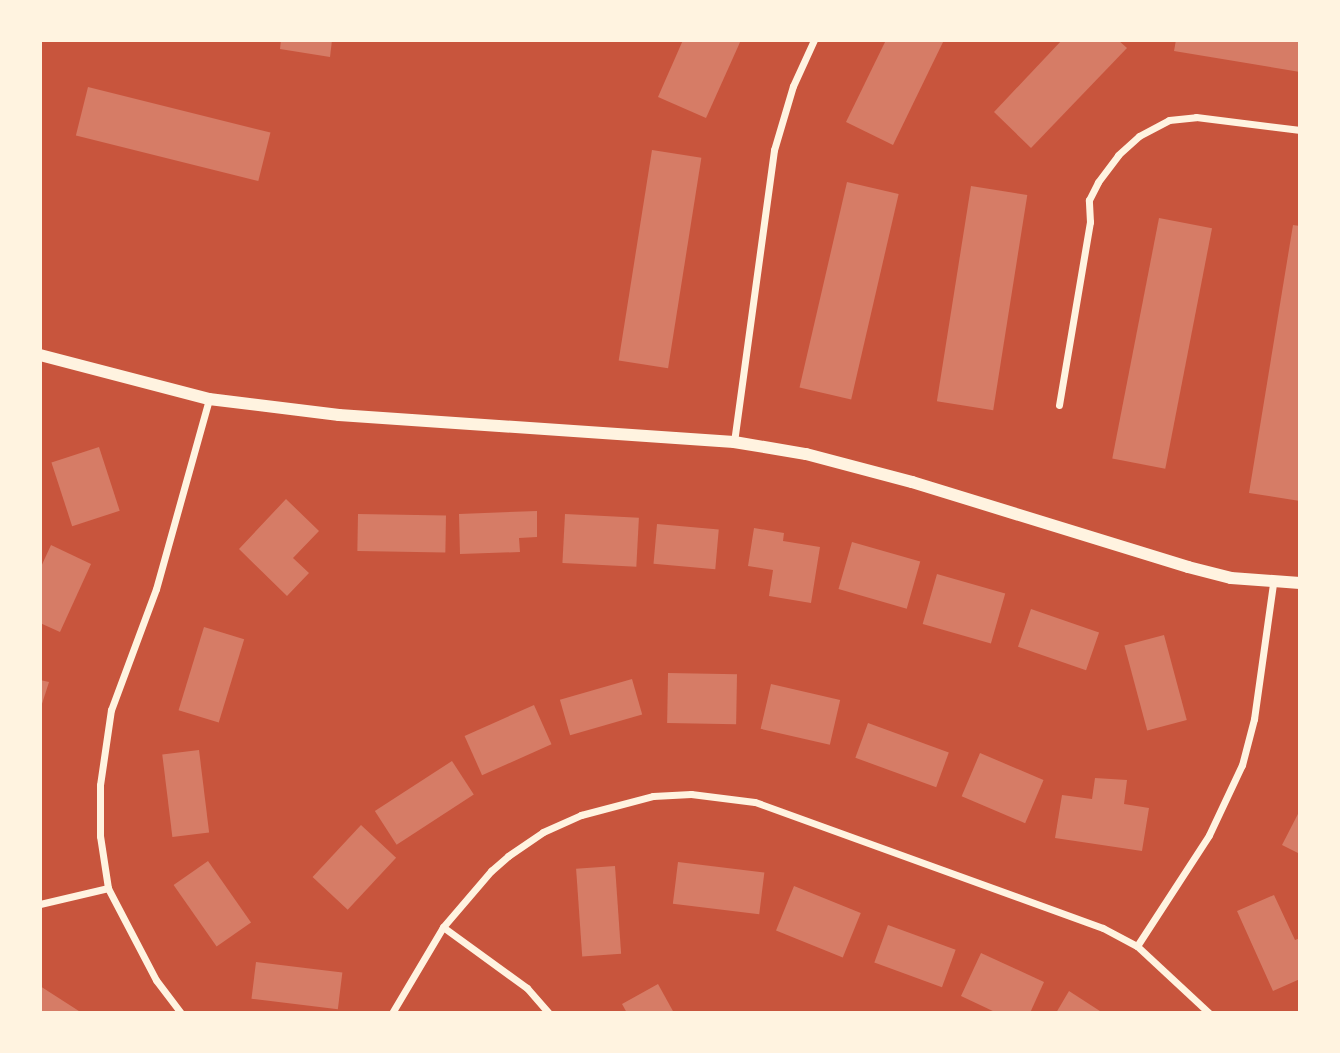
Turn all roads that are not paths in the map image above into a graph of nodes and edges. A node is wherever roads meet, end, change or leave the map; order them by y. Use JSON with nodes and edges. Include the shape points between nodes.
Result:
{"nodes":[{"id":1,"x":814,"y":40,"type":"edge"},
{"id":2,"x":1300,"y":130,"type":"edge"},
{"id":3,"x":40,"y":355,"type":"edge"},
{"id":4,"x":209,"y":399,"type":"junction"},
{"id":5,"x":1059,"y":405,"type":"dead end"},
{"id":6,"x":734,"y":442,"type":"junction"},
{"id":7,"x":1273,"y":583,"type":"junction"},
{"id":8,"x":1300,"y":583,"type":"edge"},
{"id":9,"x":108,"y":888,"type":"junction"},
{"id":10,"x":40,"y":904,"type":"edge"},
{"id":11,"x":443,"y":927,"type":"junction"},
{"id":12,"x":1137,"y":947,"type":"junction"},
{"id":13,"x":181,"y":1013,"type":"edge"},
{"id":14,"x":392,"y":1013,"type":"edge"},
{"id":15,"x":549,"y":1013,"type":"edge"},
{"id":16,"x":1209,"y":1013,"type":"edge"}],
"edges":[{"from":1,"to":6,"type":"street","via":[[793,86],[774,150]]},
{"from":2,"to":5,"type":"street","via":[[1196,117],[1169,120],[1139,136],[1118,155],[1089,200],[1090,222]]},
{"from":3,"to":4,"type":"street"},
{"from":4,"to":6,"type":"street","via":[[339,415]]},
{"from":4,"to":9,"type":"street","via":[[175,530],[120,683],[104,743],[100,836]]},
{"from":6,"to":7,"type":"street","via":[[806,454],[1188,567]]},
{"from":7,"to":8,"type":"street"},
{"from":7,"to":12,"type":"street","via":[[1254,719],[1242,765],[1209,835]]},
{"from":9,"to":10,"type":"street"},
{"from":9,"to":13,"type":"street","via":[[156,980]]},
{"from":11,"to":12,"type":"street","via":[[491,871],[543,832],[617,803],[691,794],[755,802],[1103,928]]},
{"from":11,"to":14,"type":"street"},
{"from":11,"to":15,"type":"street","via":[[527,988]]},
{"from":12,"to":16,"type":"street"}]}
